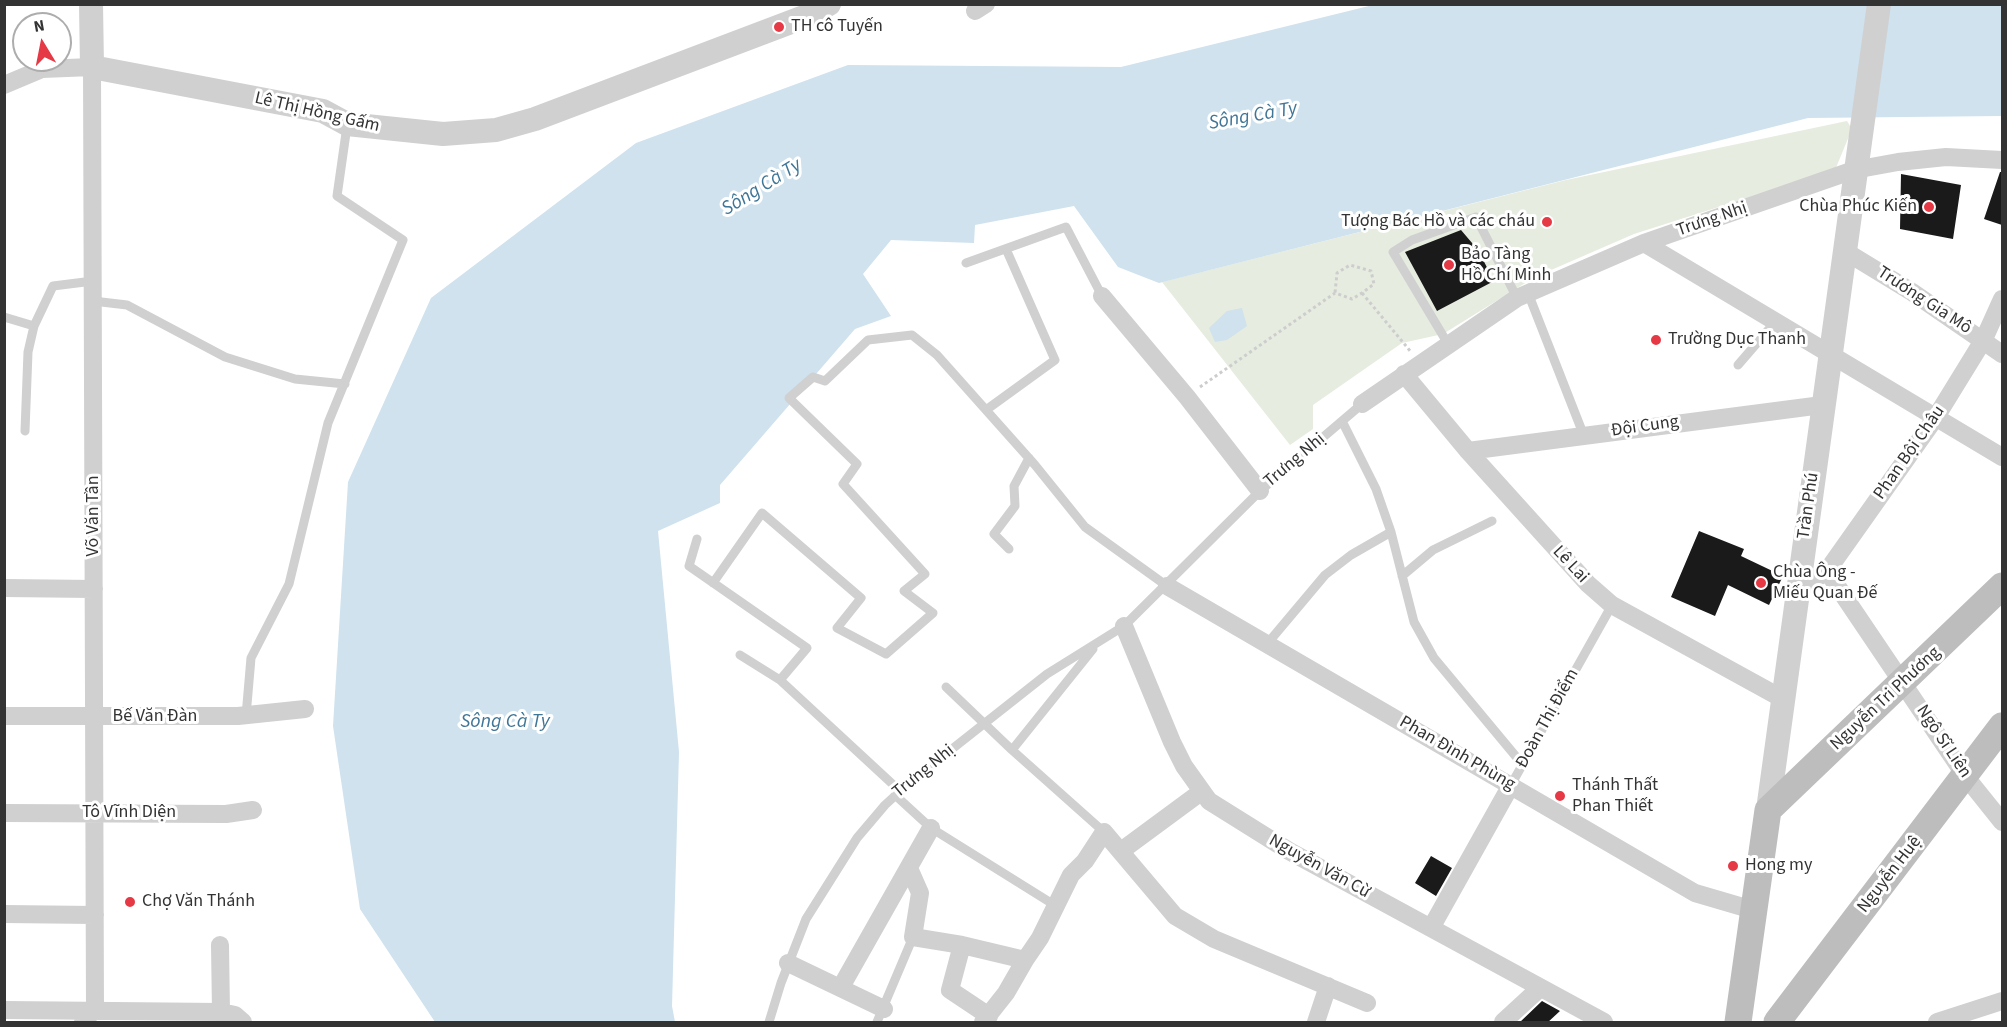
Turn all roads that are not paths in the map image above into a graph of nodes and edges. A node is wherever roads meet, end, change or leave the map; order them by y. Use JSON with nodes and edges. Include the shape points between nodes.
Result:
{"nodes":[{"id":1,"x":91,"y":4,"type":"edge"},
{"id":2,"x":829,"y":4,"type":"edge"},
{"id":3,"x":1879,"y":4,"type":"edge"},
{"id":4,"x":92,"y":67,"type":"junction"},
{"id":5,"x":4,"y":85,"type":"edge"},
{"id":6,"x":347,"y":124,"type":"junction"},
{"id":7,"x":2002,"y":160,"type":"edge"},
{"id":8,"x":1854,"y":170,"type":"junction"},
{"id":9,"x":1644,"y":243,"type":"junction"},
{"id":10,"x":1006,"y":249,"type":"junction"},
{"id":11,"x":1844,"y":250,"type":"junction"},
{"id":12,"x":966,"y":263,"type":"dead end"},
{"id":13,"x":93,"y":281,"type":"junction"},
{"id":14,"x":1523,"y":295,"type":"junction"},
{"id":15,"x":1102,"y":296,"type":"joint"},
{"id":16,"x":2002,"y":299,"type":"edge"},
{"id":17,"x":93,"y":301,"type":"junction"},
{"id":18,"x":4,"y":317,"type":"edge"},
{"id":19,"x":1776,"y":321,"type":"junction"},
{"id":20,"x":34,"y":326,"type":"junction"},
{"id":21,"x":1984,"y":339,"type":"junction"},
{"id":22,"x":1448,"y":344,"type":"junction"},
{"id":23,"x":1829,"y":354,"type":"junction"},
{"id":24,"x":2002,"y":354,"type":"edge"},
{"id":25,"x":1738,"y":365,"type":"dead end"},
{"id":26,"x":1404,"y":374,"type":"junction"},
{"id":27,"x":345,"y":384,"type":"junction"},
{"id":28,"x":1362,"y":404,"type":"joint"},
{"id":29,"x":1822,"y":405,"type":"junction"},
{"id":30,"x":986,"y":410,"type":"junction"},
{"id":31,"x":1936,"y":417,"type":"junction"},
{"id":32,"x":1342,"y":421,"type":"junction"},
{"id":33,"x":25,"y":431,"type":"dead end"},
{"id":34,"x":1584,"y":436,"type":"junction"},
{"id":35,"x":1468,"y":451,"type":"junction"},
{"id":36,"x":2002,"y":457,"type":"edge"},
{"id":37,"x":1029,"y":458,"type":"junction"},
{"id":38,"x":1260,"y":491,"type":"junction"},
{"id":39,"x":1492,"y":521,"type":"dead end"},
{"id":40,"x":1391,"y":532,"type":"junction"},
{"id":41,"x":697,"y":539,"type":"dead end"},
{"id":42,"x":1009,"y":549,"type":"dead end"},
{"id":43,"x":1827,"y":571,"type":"junction"},
{"id":44,"x":1402,"y":576,"type":"junction"},
{"id":45,"x":713,"y":583,"type":"junction"},
{"id":46,"x":1167,"y":585,"type":"junction"},
{"id":47,"x":2002,"y":586,"type":"edge"},
{"id":48,"x":4,"y":588,"type":"edge"},
{"id":49,"x":94,"y":590,"type":"junction"},
{"id":50,"x":1797,"y":591,"type":"junction"},
{"id":51,"x":1612,"y":605,"type":"junction"},
{"id":52,"x":1124,"y":626,"type":"junction"},
{"id":53,"x":1098,"y":642,"type":"junction"},
{"id":54,"x":1267,"y":644,"type":"junction"},
{"id":55,"x":740,"y":655,"type":"dead end"},
{"id":56,"x":780,"y":680,"type":"junction"},
{"id":57,"x":1903,"y":683,"type":"junction"},
{"id":58,"x":946,"y":687,"type":"dead end"},
{"id":59,"x":1783,"y":699,"type":"junction"},
{"id":60,"x":305,"y":709,"type":"dead end"},
{"id":61,"x":4,"y":716,"type":"edge"},
{"id":62,"x":246,"y":716,"type":"junction"},
{"id":63,"x":95,"y":717,"type":"junction"},
{"id":64,"x":985,"y":724,"type":"junction"},
{"id":65,"x":2002,"y":726,"type":"edge"},
{"id":66,"x":1012,"y":750,"type":"junction"},
{"id":67,"x":1522,"y":765,"type":"junction"},
{"id":68,"x":1966,"y":777,"type":"junction"},
{"id":69,"x":1511,"y":786,"type":"junction"},
{"id":70,"x":1201,"y":792,"type":"junction"},
{"id":71,"x":897,"y":793,"type":"junction"},
{"id":72,"x":253,"y":810,"type":"dead end"},
{"id":73,"x":1768,"y":810,"type":"junction"},
{"id":74,"x":4,"y":813,"type":"edge"},
{"id":75,"x":95,"y":813,"type":"junction"},
{"id":76,"x":2002,"y":822,"type":"edge"},
{"id":77,"x":931,"y":828,"type":"junction"},
{"id":78,"x":1104,"y":832,"type":"junction"},
{"id":79,"x":1121,"y":851,"type":"junction"},
{"id":80,"x":909,"y":868,"type":"junction"},
{"id":81,"x":1056,"y":906,"type":"junction"},
{"id":82,"x":1753,"y":910,"type":"junction"},
{"id":83,"x":4,"y":914,"type":"edge"},
{"id":84,"x":95,"y":915,"type":"junction"},
{"id":85,"x":1431,"y":928,"type":"junction"},
{"id":86,"x":913,"y":937,"type":"junction"},
{"id":87,"x":220,"y":945,"type":"dead end"},
{"id":88,"x":962,"y":945,"type":"junction"},
{"id":89,"x":1025,"y":960,"type":"junction"},
{"id":90,"x":788,"y":963,"type":"junction"},
{"id":91,"x":1328,"y":986,"type":"junction"},
{"id":92,"x":842,"y":987,"type":"junction"},
{"id":93,"x":1540,"y":988,"type":"junction"},
{"id":94,"x":1367,"y":1003,"type":"dead end"},
{"id":95,"x":4,"y":1010,"type":"edge"},
{"id":96,"x":1995,"y":1010,"type":"edge"},
{"id":97,"x":89,"y":1016,"type":"edge"},
{"id":98,"x":233,"y":1016,"type":"edge"},
{"id":99,"x":880,"y":1016,"type":"edge"},
{"id":100,"x":986,"y":1019,"type":"edge"},
{"id":101,"x":769,"y":1023,"type":"edge"},
{"id":102,"x":1316,"y":1023,"type":"edge"},
{"id":103,"x":1503,"y":1023,"type":"edge"},
{"id":104,"x":1604,"y":1023,"type":"edge"},
{"id":105,"x":1738,"y":1023,"type":"edge"},
{"id":106,"x":1777,"y":1023,"type":"edge"},
{"id":107,"x":1937,"y":1023,"type":"edge"}],
"edges":[{"from":1,"to":4,"type":"street","name":"Võ Văn Tần"},
{"from":2,"to":6,"type":"street","name":"Lê Thị Hồng Gấm","via":[[624,86],[496,130],[435,134]]},
{"from":3,"to":8,"type":"street","name":"Trần Phú"},
{"from":4,"to":5,"type":"street","name":"Lê Thị Hồng Gấm","via":[[42,69]]},
{"from":4,"to":6,"type":"street","name":"Lê Thị Hồng Gấm","via":[[323,111]]},
{"from":4,"to":13,"type":"street","name":"Võ Văn Tần"},
{"from":6,"to":27,"type":"lane","via":[[337,196],[403,240]]},
{"from":7,"to":8,"type":"street","name":"Trưng Nhị","via":[[1946,157]]},
{"from":8,"to":9,"type":"street","name":"Trưng Nhị"},
{"from":8,"to":11,"type":"street","name":"Trần Phú"},
{"from":9,"to":14,"type":"street","name":"Trưng Nhị"},
{"from":9,"to":19,"type":"street"},
{"from":10,"to":12,"type":"lane"},
{"from":10,"to":15,"type":"lane","via":[[1066,227]]},
{"from":10,"to":30,"type":"lane","via":[[1055,360]]},
{"from":11,"to":21,"type":"street","name":"Trương Gia Mô"},
{"from":11,"to":23,"type":"street","name":"Trần Phú"},
{"from":13,"to":17,"type":"street","name":"Võ Văn Tần"},
{"from":13,"to":20,"type":"lane","via":[[53,286]]},
{"from":14,"to":22,"type":"street","name":"Trưng Nhị"},
{"from":14,"to":22,"type":"lane","via":[[1476,217],[1412,240],[1393,252]]},
{"from":14,"to":34,"type":"lane"},
{"from":15,"to":38,"type":"street"},
{"from":16,"to":21,"type":"street","name":"Phan Bội Châu"},
{"from":17,"to":27,"type":"lane","via":[[127,305],[225,357],[295,380]]},
{"from":17,"to":49,"type":"street","name":"Võ Văn Tần"},
{"from":18,"to":20,"type":"lane"},
{"from":19,"to":23,"type":"street"},
{"from":19,"to":25,"type":"lane"},
{"from":20,"to":33,"type":"lane","via":[[28,352]]},
{"from":21,"to":24,"type":"street","name":"Trương Gia Mô"},
{"from":21,"to":31,"type":"street","name":"Phan Bội Châu"},
{"from":22,"to":26,"type":"street","name":"Trưng Nhị"},
{"from":23,"to":29,"type":"street","name":"Trần Phú"},
{"from":23,"to":31,"type":"street"},
{"from":26,"to":28,"type":"street","name":"Trưng Nhị"},
{"from":26,"to":35,"type":"street","name":"Lê Lai"},
{"from":27,"to":62,"type":"lane","via":[[328,423],[289,584],[251,658]]},
{"from":28,"to":32,"type":"lane","name":"Trưng Nhị"},
{"from":29,"to":34,"type":"street","name":"Đội Cung"},
{"from":29,"to":50,"type":"street","name":"Trần Phú"},
{"from":30,"to":37,"type":"lane"},
{"from":30,"to":45,"type":"lane","via":[[937,355],[912,335],[868,340],[825,381],[813,377],[789,398],[857,464],[843,484],[925,574],[904,591],[933,613],[886,654],[837,628],[861,598],[762,513]]},
{"from":31,"to":36,"type":"street"},
{"from":31,"to":43,"type":"street","name":"Phan Bội Châu"},
{"from":32,"to":38,"type":"lane","name":"Trưng Nhị"},
{"from":32,"to":40,"type":"lane","via":[[1376,489]]},
{"from":34,"to":35,"type":"street","name":"Đội Cung"},
{"from":35,"to":51,"type":"street","name":"Lê Lai","via":[[1588,584]]},
{"from":37,"to":42,"type":"lane","via":[[1014,486],[1015,506],[994,534]]},
{"from":37,"to":46,"type":"lane","via":[[1085,527]]},
{"from":38,"to":46,"type":"lane","name":"Trưng Nhị"},
{"from":39,"to":44,"type":"lane","via":[[1433,550]]},
{"from":40,"to":44,"type":"lane"},
{"from":40,"to":54,"type":"lane","via":[[1325,575]]},
{"from":41,"to":45,"type":"lane","via":[[688,566]]},
{"from":43,"to":50,"type":"street","name":"Phan Bội Châu"},
{"from":43,"to":57,"type":"street","name":"Ngô Sĩ Liên"},
{"from":44,"to":67,"type":"lane","via":[[1414,622],[1434,658]]},
{"from":45,"to":56,"type":"lane","via":[[807,648]]},
{"from":46,"to":52,"type":"lane","name":"Trưng Nhị"},
{"from":46,"to":54,"type":"street","name":"Phan Đình Phùng"},
{"from":47,"to":57,"type":"main road","name":"Nguyễn Tri Phương"},
{"from":48,"to":49,"type":"street"},
{"from":49,"to":63,"type":"street","name":"Võ Văn Tần"},
{"from":50,"to":59,"type":"street","name":"Trần Phú"},
{"from":51,"to":59,"type":"street","name":"Lê Lai"},
{"from":51,"to":67,"type":"lane","name":"Đoàn Thị Điểm"},
{"from":52,"to":53,"type":"lane","name":"Trưng Nhị"},
{"from":52,"to":70,"type":"street","name":"Nguyễn Văn Cừ","via":[[1173,742]]},
{"from":53,"to":64,"type":"lane","name":"Trưng Nhị","via":[[1047,674]]},
{"from":53,"to":66,"type":"lane"},
{"from":54,"to":69,"type":"street","name":"Phan Đình Phùng"},
{"from":55,"to":56,"type":"lane"},
{"from":56,"to":71,"type":"lane"},
{"from":57,"to":68,"type":"street","name":"Ngô Sĩ Liên"},
{"from":57,"to":73,"type":"main road","name":"Nguyễn Tri Phương"},
{"from":58,"to":64,"type":"lane"},
{"from":59,"to":73,"type":"street","name":"Trần Phú"},
{"from":60,"to":62,"type":"street","name":"Bế Văn Đàn"},
{"from":61,"to":63,"type":"street","name":"Bế Văn Đàn"},
{"from":62,"to":63,"type":"street","name":"Bế Văn Đàn"},
{"from":63,"to":75,"type":"street","name":"Võ Văn Tần"},
{"from":64,"to":66,"type":"lane"},
{"from":64,"to":71,"type":"lane","name":"Trưng Nhị"},
{"from":65,"to":68,"type":"main road","name":"Nguyễn Huệ"},
{"from":66,"to":78,"type":"lane"},
{"from":67,"to":69,"type":"lane","name":"Đoàn Thị Điểm"},
{"from":68,"to":76,"type":"street","name":"Ngô Sĩ Liên"},
{"from":68,"to":106,"type":"main road","name":"Nguyễn Huệ"},
{"from":69,"to":82,"type":"street","name":"Phan Đình Phùng","via":[[1695,893]]},
{"from":69,"to":85,"type":"street","name":"Đoàn Thị Điểm"},
{"from":70,"to":79,"type":"street"},
{"from":70,"to":85,"type":"street","name":"Nguyễn Văn Cừ","via":[[1222,811]]},
{"from":71,"to":77,"type":"lane"},
{"from":71,"to":90,"type":"lane","name":"Trưng Nhị","via":[[857,838],[806,919]]},
{"from":72,"to":75,"type":"street","name":"Tô Vĩnh Diện","via":[[226,814]]},
{"from":73,"to":82,"type":"main road","name":"Trần Phú"},
{"from":74,"to":75,"type":"street","name":"Tô Vĩnh Diện"},
{"from":75,"to":84,"type":"street","name":"Võ Văn Tần"},
{"from":77,"to":80,"type":"street"},
{"from":77,"to":81,"type":"lane"},
{"from":78,"to":79,"type":"street"},
{"from":78,"to":81,"type":"street","via":[[1071,875]]},
{"from":79,"to":91,"type":"street","via":[[1175,916],[1214,939]]},
{"from":80,"to":86,"type":"street","via":[[921,894]]},
{"from":80,"to":92,"type":"street"},
{"from":81,"to":89,"type":"street"},
{"from":82,"to":105,"type":"main road","name":"Trần Phú"},
{"from":83,"to":84,"type":"street"},
{"from":84,"to":97,"type":"street","name":"Võ Văn Tần"},
{"from":85,"to":93,"type":"street","name":"Nguyễn Văn Cừ"},
{"from":86,"to":88,"type":"street"},
{"from":86,"to":99,"type":"lane"},
{"from":87,"to":98,"type":"street"},
{"from":88,"to":89,"type":"street"},
{"from":88,"to":100,"type":"street","via":[[951,990]]},
{"from":89,"to":100,"type":"street"},
{"from":90,"to":92,"type":"street"},
{"from":90,"to":101,"type":"lane","name":"Trưng Nhị"},
{"from":91,"to":94,"type":"street"},
{"from":91,"to":102,"type":"street"},
{"from":92,"to":99,"type":"street"},
{"from":93,"to":103,"type":"street"},
{"from":93,"to":104,"type":"street","name":"Nguyễn Văn Cừ"},
{"from":95,"to":97,"type":"street"},
{"from":96,"to":107,"type":"street"},
{"from":97,"to":98,"type":"street"}]}
